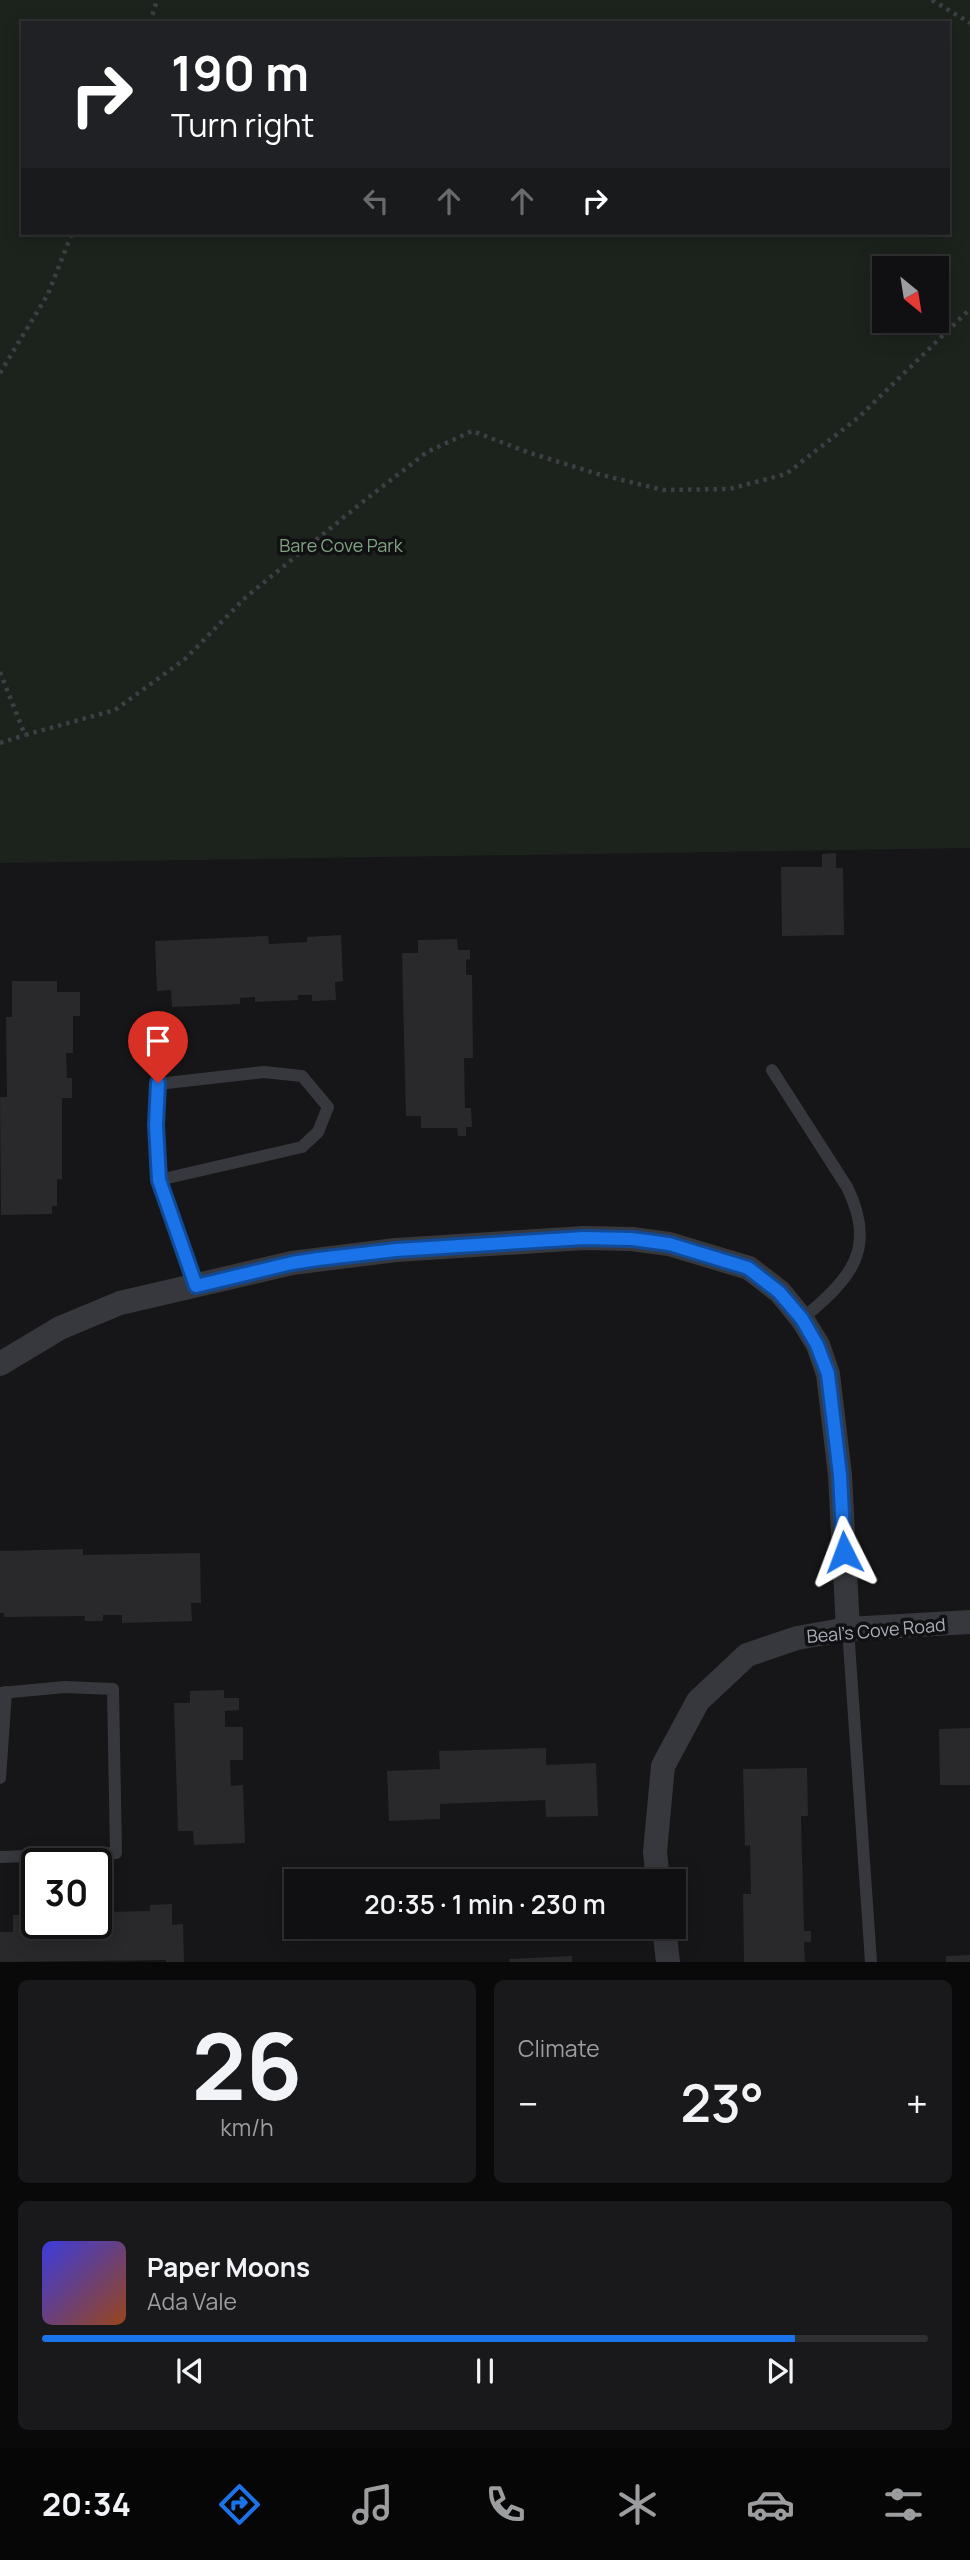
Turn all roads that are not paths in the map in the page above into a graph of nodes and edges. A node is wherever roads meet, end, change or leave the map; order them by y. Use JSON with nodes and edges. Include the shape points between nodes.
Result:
{"nodes":[{"id":1,"x":772,"y":1070,"type":"dead end"},
{"id":2,"x":159,"y":1180,"type":"junction"},
{"id":3,"x":196,"y":1286,"type":"junction"},
{"id":4,"x":802,"y":1319,"type":"junction"},
{"id":5,"x":0,"y":1364,"type":"edge"},
{"id":6,"x":970,"y":1622,"type":"edge"},
{"id":7,"x":848,"y":1629,"type":"junction"},
{"id":8,"x":3,"y":1693,"type":"edge"},
{"id":9,"x":0,"y":1778,"type":"edge"},
{"id":10,"x":0,"y":1857,"type":"edge"},
{"id":11,"x":657,"y":1869,"type":"edge"},
{"id":12,"x":665,"y":1939,"type":"edge"},
{"id":13,"x":668,"y":1962,"type":"edge"},
{"id":14,"x":871,"y":1962,"type":"edge"}],
"edges":[{"from":1,"to":4,"type":"lane","via":[[847,1187],[861,1229],[859,1250],[849,1271],[833,1293]]},
{"from":2,"to":2,"type":"lane","via":[[158,1083],[264,1072],[302,1076],[328,1107],[318,1132],[302,1147]]},
{"from":2,"to":3,"type":"lane"},
{"from":3,"to":4,"type":"street","via":[[292,1263],[396,1250],[572,1238],[632,1239],[669,1244],[748,1268],[779,1292]]},
{"from":3,"to":5,"type":"street","via":[[120,1303],[60,1328]]},
{"from":4,"to":7,"type":"street","via":[[828,1374],[840,1475]]},
{"from":6,"to":7,"type":"street","name":"Beal's Cove Road"},
{"from":7,"to":11,"type":"street","name":"Beal's Cove Road","via":[[797,1638],[747,1655],[698,1701],[663,1766]]},
{"from":7,"to":14,"type":"lane"},
{"from":8,"to":9,"type":"lane"},
{"from":8,"to":10,"type":"lane","via":[[65,1687],[113,1689],[116,1853]]},
{"from":12,"to":13,"type":"street"}]}
